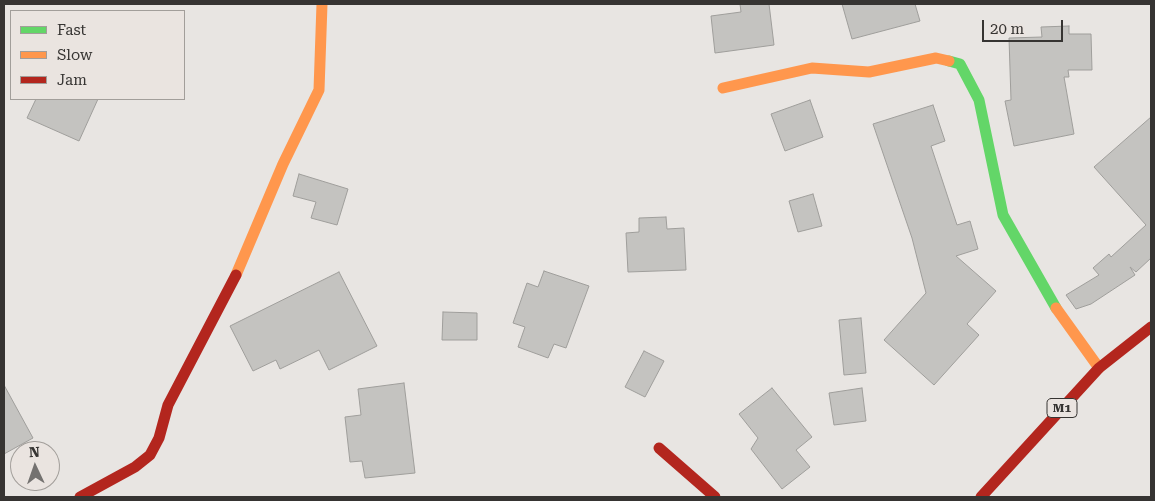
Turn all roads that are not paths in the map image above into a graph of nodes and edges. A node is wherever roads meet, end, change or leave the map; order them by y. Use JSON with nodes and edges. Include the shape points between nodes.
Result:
{"nodes":[{"id":1,"x":322,"y":4,"type":"edge"},
{"id":2,"x":723,"y":88,"type":"dead end"},
{"id":3,"x":1151,"y":327,"type":"edge"},
{"id":4,"x":1100,"y":368,"type":"junction"},
{"id":5,"x":659,"y":448,"type":"dead end"},
{"id":6,"x":80,"y":497,"type":"edge"},
{"id":7,"x":715,"y":497,"type":"edge"},
{"id":8,"x":981,"y":497,"type":"edge"}],
"edges":[{"from":1,"to":6,"type":"main road","via":[[319,90],[283,164],[245,257],[168,405],[159,438],[150,456]]},
{"from":2,"to":4,"type":"main road","via":[[812,68],[869,72],[936,58],[960,64],[979,100],[1004,215],[1014,237],[1050,300]]},
{"from":3,"to":4,"type":"main road","number":"M1"},
{"from":4,"to":8,"type":"main road","number":"M1"},
{"from":5,"to":7,"type":"main road"}]}
